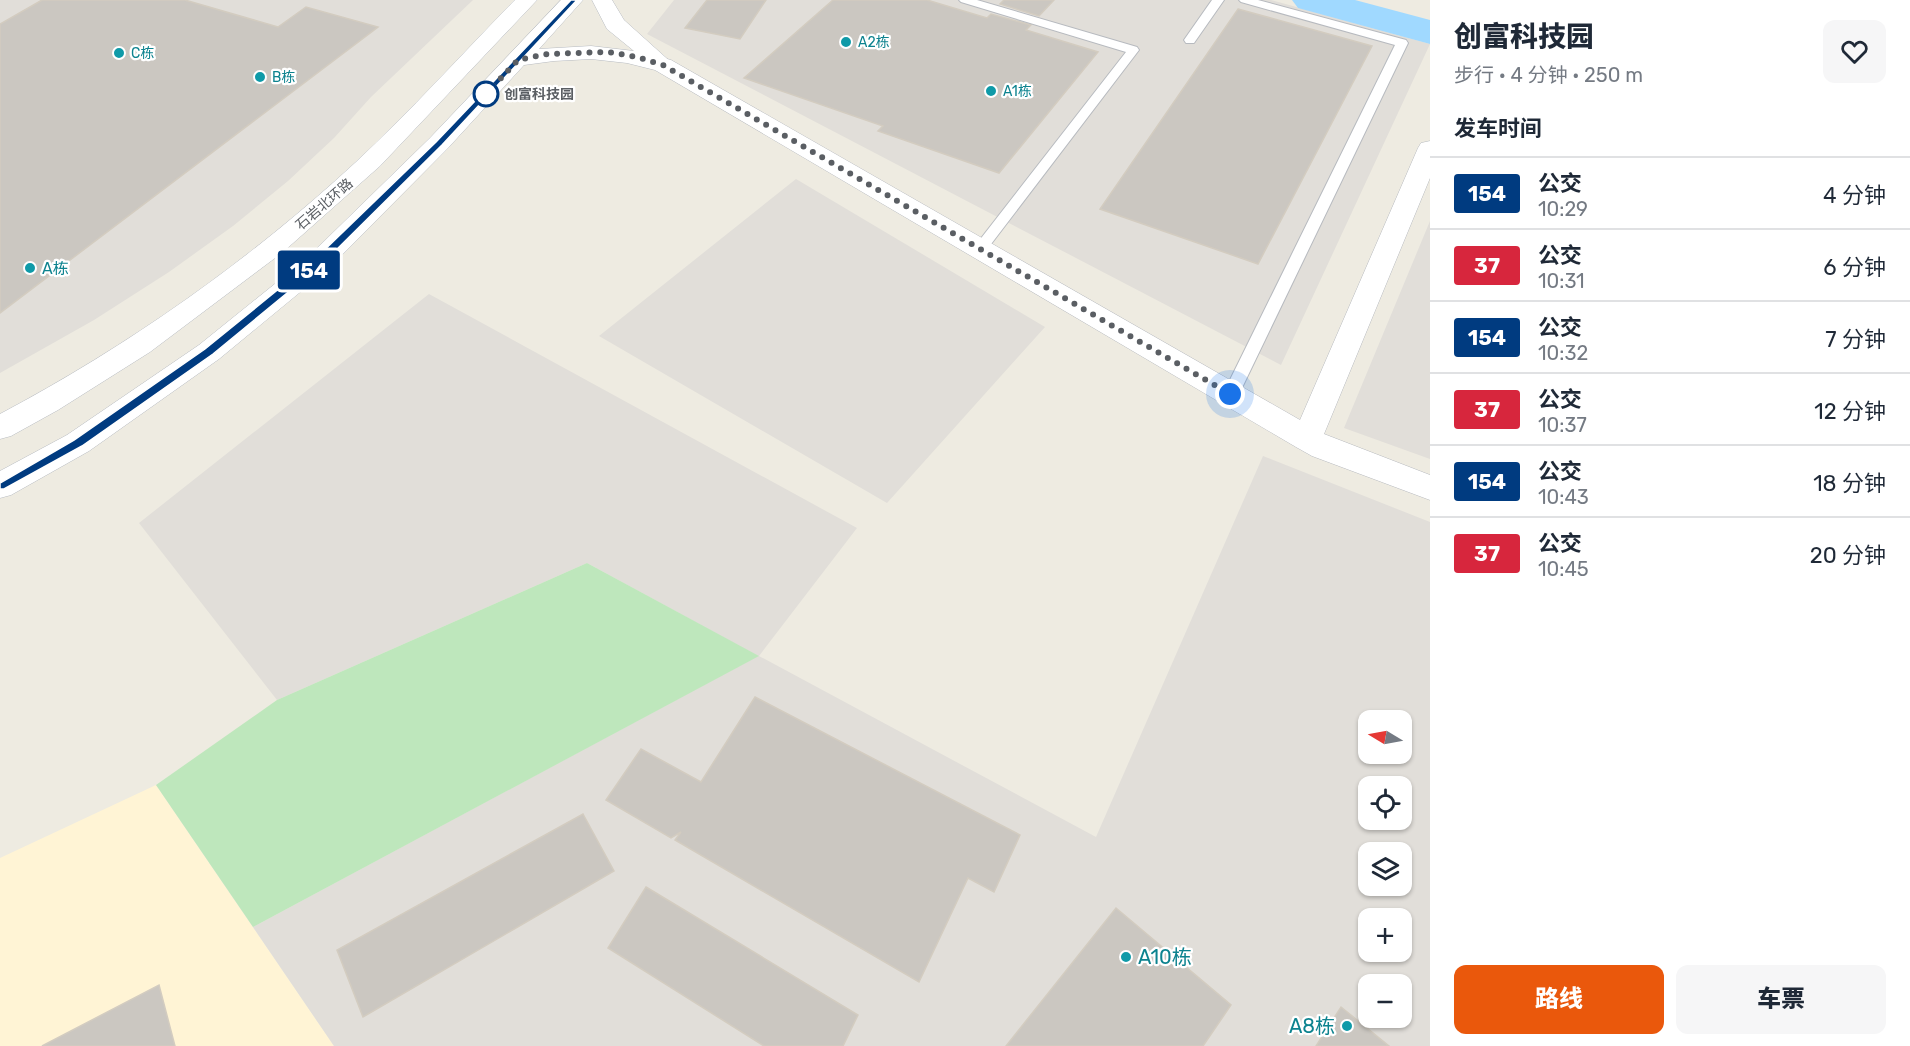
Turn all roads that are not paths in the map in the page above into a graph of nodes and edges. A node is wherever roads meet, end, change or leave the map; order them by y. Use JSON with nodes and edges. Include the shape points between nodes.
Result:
{"nodes":[{"id":1,"x":527,"y":0,"type":"edge"},
{"id":2,"x":573,"y":0,"type":"edge"},
{"id":3,"x":602,"y":0,"type":"edge"},
{"id":4,"x":964,"y":0,"type":"edge"},
{"id":5,"x":1218,"y":0,"type":"edge"},
{"id":6,"x":1245,"y":0,"type":"edge"},
{"id":7,"x":1190,"y":40,"type":"dead end"},
{"id":8,"x":518,"y":60,"type":"junction"},
{"id":9,"x":663,"y":65,"type":"junction"},
{"id":10,"x":1430,"y":148,"type":"edge"},
{"id":11,"x":980,"y":249,"type":"junction"},
{"id":12,"x":1230,"y":394,"type":"junction"},
{"id":13,"x":0,"y":428,"type":"edge"},
{"id":14,"x":1307,"y":439,"type":"junction"},
{"id":15,"x":0,"y":486,"type":"edge"},
{"id":16,"x":1430,"y":488,"type":"edge"}],
"edges":[{"from":1,"to":13,"type":"main road","name":"石岩北环路","via":[[358,174],[299,227],[124,356]]},
{"from":2,"to":8,"type":"main road"},
{"from":3,"to":9,"type":"main road","via":[[615,24]]},
{"from":4,"to":11,"type":"lane","via":[[1133,50]]},
{"from":5,"to":7,"type":"lane"},
{"from":6,"to":12,"type":"lane","via":[[1402,43]]},
{"from":8,"to":9,"type":"main road","via":[[547,54],[608,52]]},
{"from":8,"to":15,"type":"main road","via":[[317,264],[209,352],[78,443]]},
{"from":9,"to":11,"type":"main road"},
{"from":10,"to":14,"type":"main road"},
{"from":11,"to":12,"type":"main road"},
{"from":12,"to":14,"type":"main road"},
{"from":14,"to":16,"type":"main road"}]}
